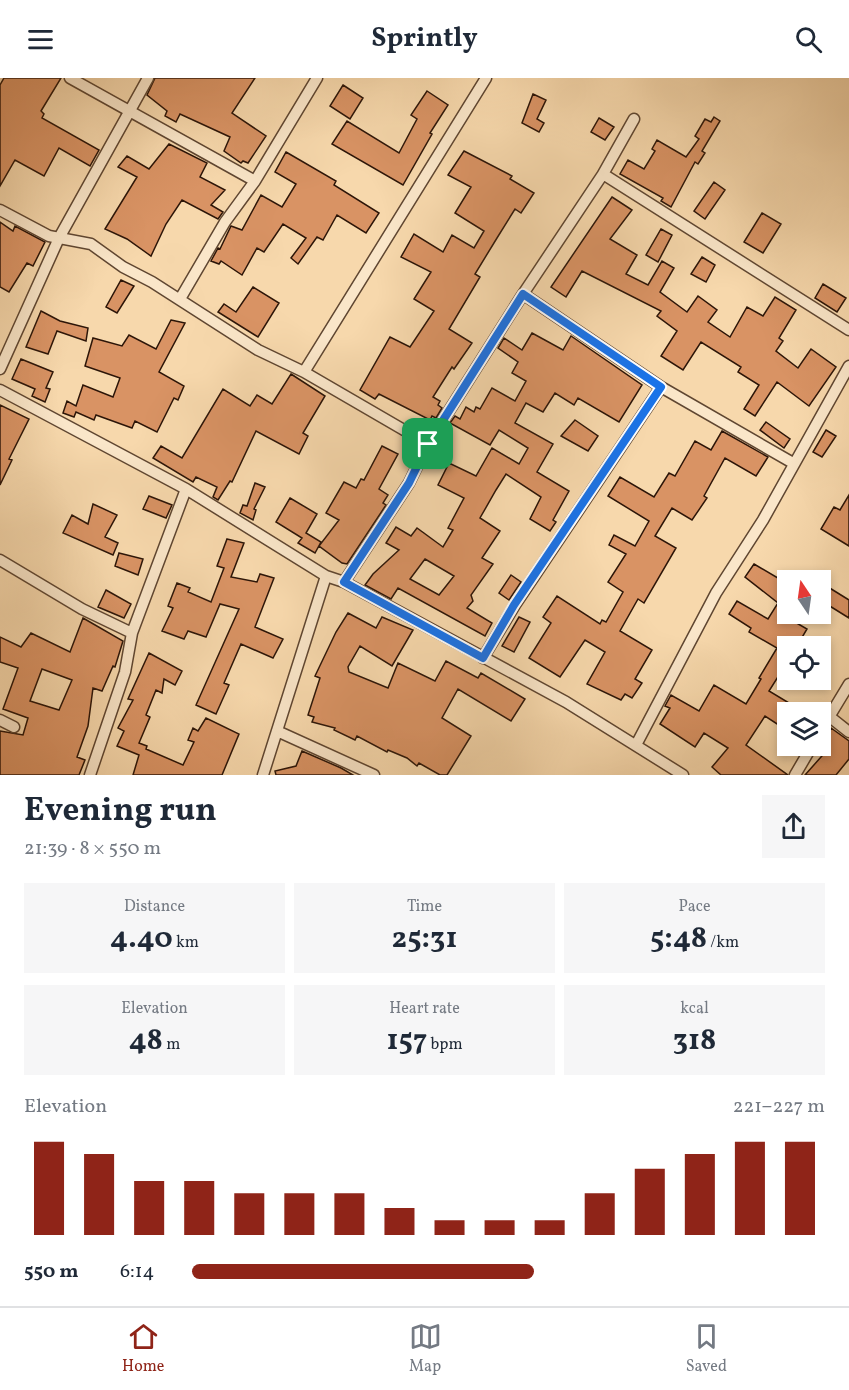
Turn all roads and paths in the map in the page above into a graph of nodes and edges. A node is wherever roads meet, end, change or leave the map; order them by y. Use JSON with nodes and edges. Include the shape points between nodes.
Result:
{"nodes":[{"id":1,"x":70,"y":78,"type":"edge"},
{"id":2,"x":148,"y":78,"type":"edge"},
{"id":3,"x":317,"y":78,"type":"edge"},
{"id":4,"x":486,"y":78,"type":"edge"},
{"id":5,"x":130,"y":114,"type":"junction"},
{"id":6,"x":634,"y":119,"type":"dead end"},
{"id":7,"x":603,"y":174,"type":"junction"},
{"id":8,"x":255,"y":181,"type":"junction"},
{"id":9,"x":0,"y":210,"type":"edge"},
{"id":10,"x":59,"y":238,"type":"junction"},
{"id":11,"x":523,"y":294,"type":"junction"},
{"id":12,"x":180,"y":299,"type":"junction"},
{"id":13,"x":849,"y":330,"type":"edge"},
{"id":14,"x":849,"y":366,"type":"edge"},
{"id":15,"x":0,"y":369,"type":"edge"},
{"id":16,"x":304,"y":372,"type":"junction"},
{"id":17,"x":661,"y":387,"type":"junction"},
{"id":18,"x":0,"y":390,"type":"edge"},
{"id":19,"x":428,"y":444,"type":"junction"},
{"id":20,"x":793,"y":463,"type":"junction"},
{"id":21,"x":186,"y":489,"type":"junction"},
{"id":22,"x":0,"y":560,"type":"edge"},
{"id":23,"x":326,"y":576,"type":"junction"},
{"id":24,"x":344,"y":582,"type":"junction"},
{"id":25,"x":132,"y":633,"type":"junction"},
{"id":26,"x":483,"y":658,"type":"junction"},
{"id":27,"x":849,"y":684,"type":"edge"},
{"id":28,"x":831,"y":715,"type":"edge"},
{"id":29,"x":831,"y":718,"type":"edge"},
{"id":30,"x":0,"y":720,"type":"edge"},
{"id":31,"x":14,"y":727,"type":"dead end"},
{"id":32,"x":277,"y":731,"type":"junction"},
{"id":33,"x":849,"y":732,"type":"edge"},
{"id":34,"x":636,"y":745,"type":"junction"},
{"id":35,"x":806,"y":756,"type":"edge"},
{"id":36,"x":90,"y":775,"type":"edge"},
{"id":37,"x":263,"y":775,"type":"edge"},
{"id":38,"x":374,"y":775,"type":"edge"},
{"id":39,"x":683,"y":775,"type":"edge"},
{"id":40,"x":795,"y":775,"type":"edge"}],
"edges":[{"from":1,"to":5,"type":"street"},
{"from":2,"to":5,"type":"street"},
{"from":3,"to":8,"type":"street"},
{"from":4,"to":16,"type":"street"},
{"from":5,"to":8,"type":"street"},
{"from":5,"to":10,"type":"street"},
{"from":6,"to":7,"type":"street"},
{"from":7,"to":11,"type":"street"},
{"from":7,"to":13,"type":"street"},
{"from":8,"to":12,"type":"street","via":[[225,222]]},
{"from":9,"to":10,"type":"street"},
{"from":10,"to":12,"type":"street","via":[[91,244]]},
{"from":10,"to":15,"type":"street"},
{"from":11,"to":17,"type":"street"},
{"from":11,"to":19,"type":"street"},
{"from":12,"to":16,"type":"street","via":[[258,350]]},
{"from":14,"to":20,"type":"street"},
{"from":16,"to":19,"type":"street"},
{"from":17,"to":20,"type":"street"},
{"from":17,"to":26,"type":"street","via":[[514,605]]},
{"from":18,"to":21,"type":"street"},
{"from":19,"to":24,"type":"street","via":[[409,483]]},
{"from":20,"to":34,"type":"street","via":[[763,520],[710,603]]},
{"from":21,"to":23,"type":"street"},
{"from":21,"to":25,"type":"street"},
{"from":22,"to":25,"type":"street","via":[[82,609]]},
{"from":23,"to":24,"type":"street"},
{"from":23,"to":32,"type":"street"},
{"from":24,"to":26,"type":"street"},
{"from":25,"to":36,"type":"street","via":[[125,672]]},
{"from":26,"to":34,"type":"street"},
{"from":27,"to":28,"type":"street"},
{"from":29,"to":33,"type":"street"},
{"from":30,"to":31,"type":"street"},
{"from":32,"to":37,"type":"street"},
{"from":32,"to":38,"type":"street"},
{"from":34,"to":39,"type":"street"},
{"from":35,"to":40,"type":"street"}]}
